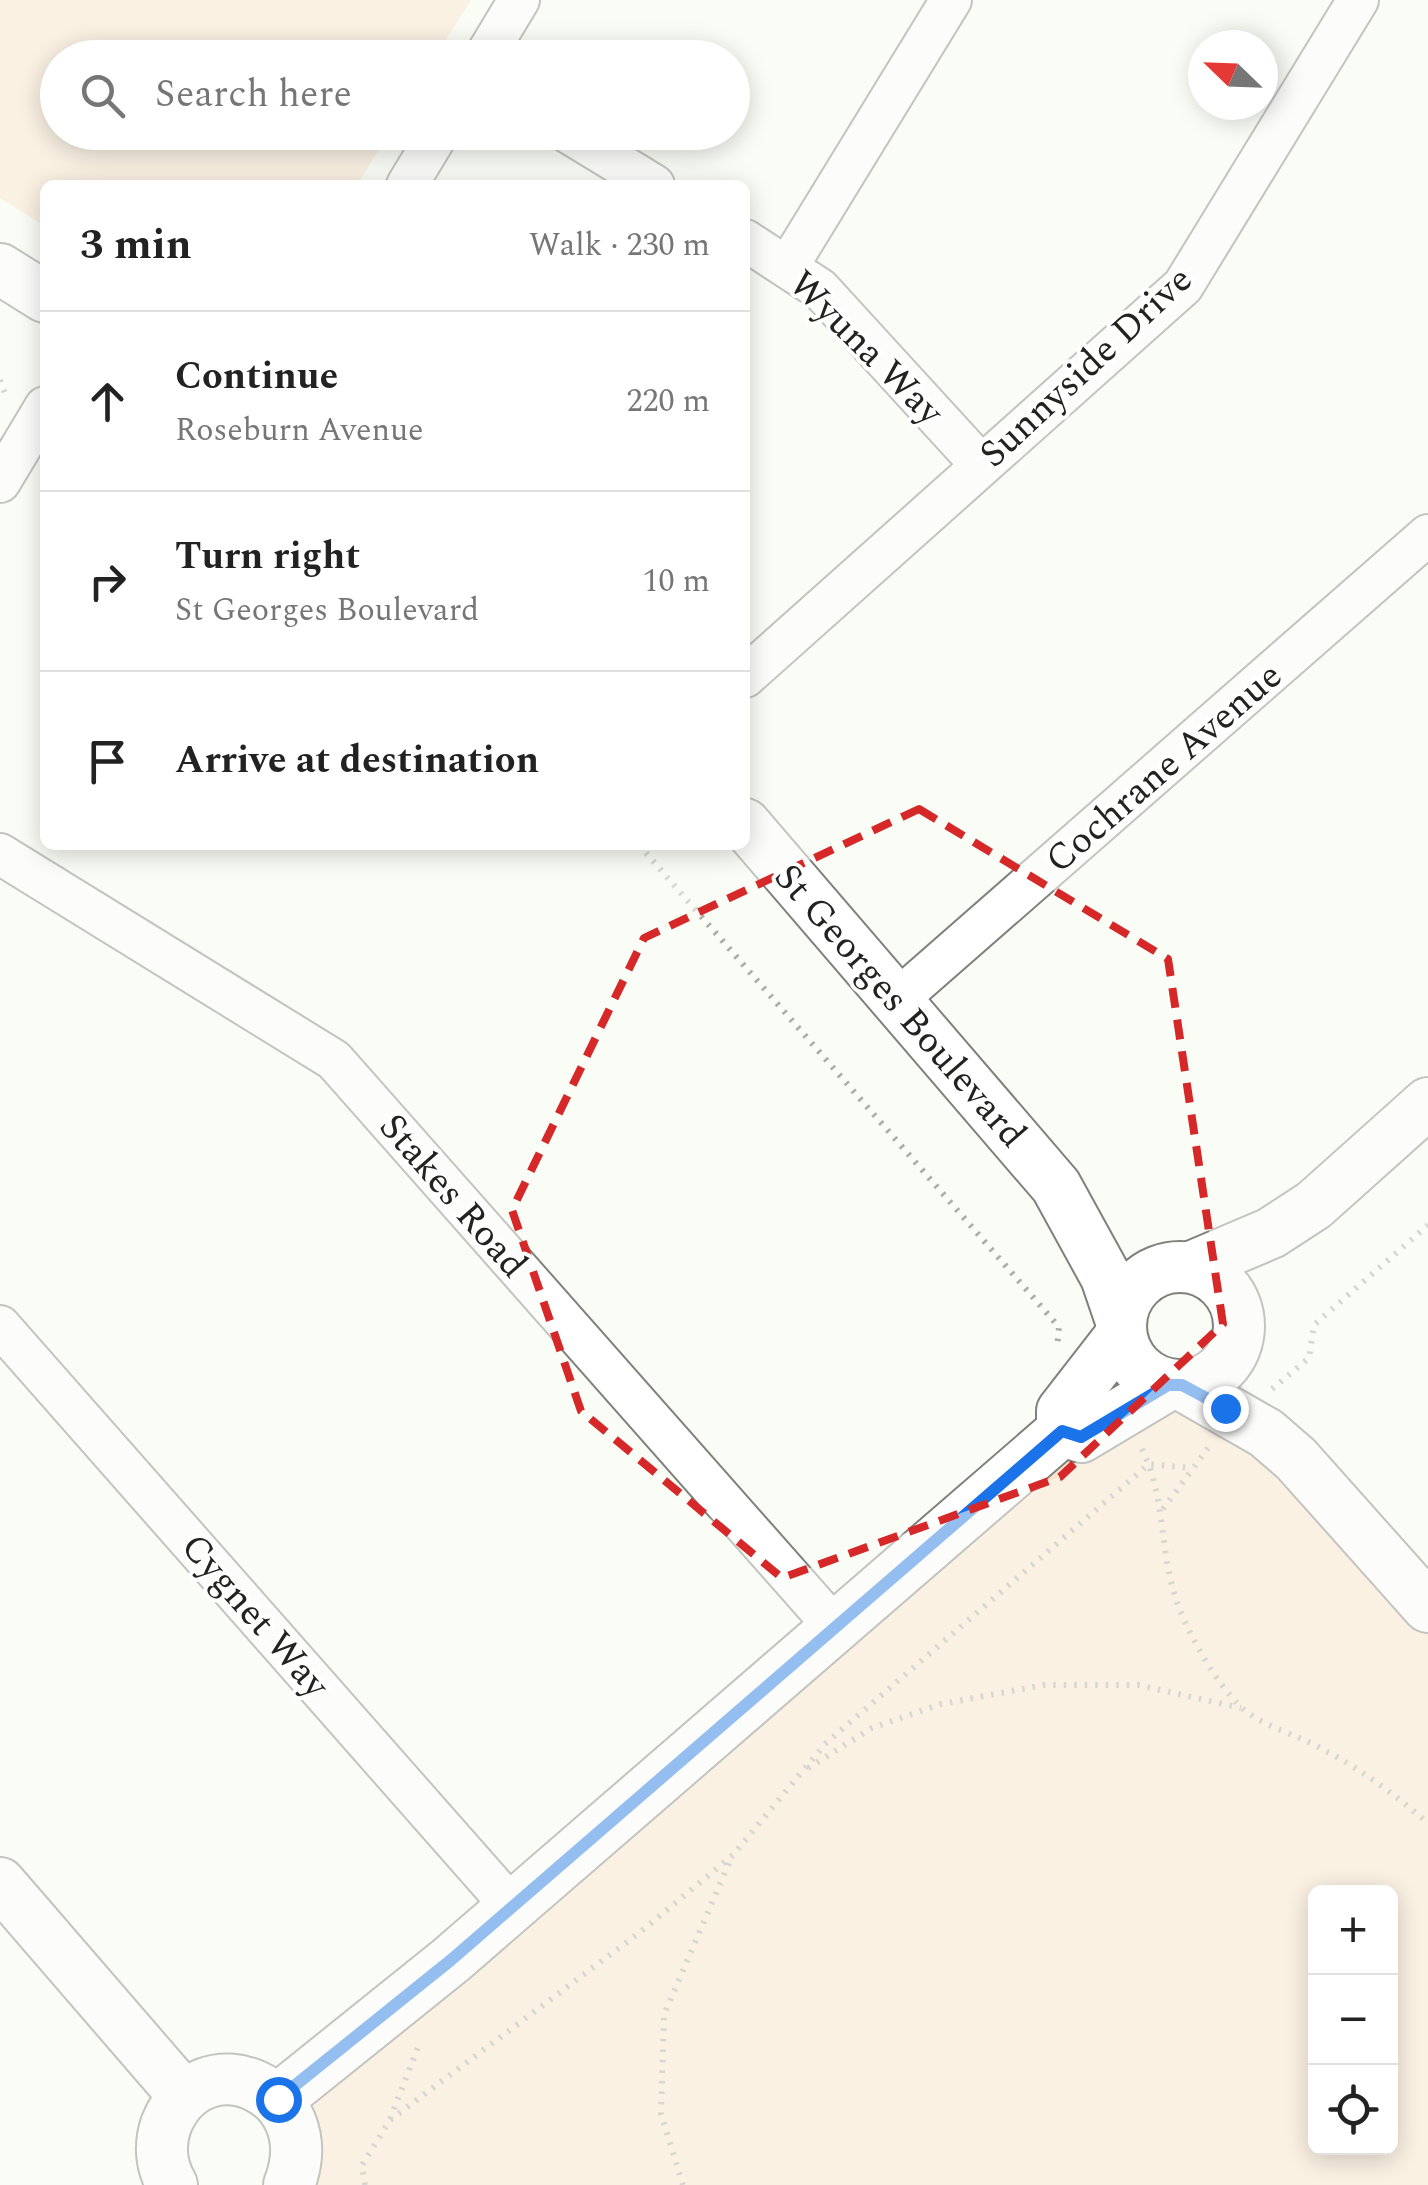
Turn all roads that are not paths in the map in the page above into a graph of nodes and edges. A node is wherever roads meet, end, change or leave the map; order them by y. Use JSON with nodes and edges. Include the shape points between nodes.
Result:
{"nodes":[{"id":1,"x":519,"y":0,"type":"edge"},
{"id":2,"x":951,"y":0,"type":"edge"},
{"id":3,"x":1358,"y":0,"type":"edge"},
{"id":4,"x":495,"y":40,"type":"edge"},
{"id":5,"x":427,"y":150,"type":"edge"},
{"id":6,"x":596,"y":150,"type":"edge"},
{"id":7,"x":410,"y":180,"type":"edge"},
{"id":8,"x":646,"y":180,"type":"edge"},
{"id":9,"x":750,"y":243,"type":"edge"},
{"id":10,"x":788,"y":266,"type":"junction"},
{"id":11,"x":0,"y":269,"type":"edge"},
{"id":12,"x":40,"y":294,"type":"edge"},
{"id":13,"x":40,"y":414,"type":"edge"},
{"id":14,"x":981,"y":465,"type":"junction"},
{"id":15,"x":0,"y":482,"type":"edge"},
{"id":16,"x":1428,"y":535,"type":"edge"},
{"id":17,"x":750,"y":673,"type":"edge"},
{"id":18,"x":750,"y":830,"type":"edge"},
{"id":19,"x":0,"y":854,"type":"edge"},
{"id":20,"x":898,"y":1000,"type":"junction"},
{"id":21,"x":1428,"y":1103,"type":"edge"},
{"id":22,"x":1056,"y":1186,"type":"junction"},
{"id":23,"x":1314,"y":1204,"type":"junction"},
{"id":24,"x":1182,"y":1267,"type":"junction"},
{"id":25,"x":0,"y":1326,"type":"edge"},
{"id":26,"x":1121,"y":1328,"type":"junction"},
{"id":27,"x":1239,"y":1330,"type":"junction"},
{"id":28,"x":1175,"y":1385,"type":"junction"},
{"id":29,"x":1249,"y":1407,"type":"junction"},
{"id":30,"x":1062,"y":1431,"type":"junction"},
{"id":31,"x":1428,"y":1606,"type":"edge"},
{"id":32,"x":833,"y":1625,"type":"junction"},
{"id":33,"x":0,"y":1883,"type":"edge"},
{"id":34,"x":511,"y":1906,"type":"junction"},
{"id":35,"x":184,"y":2096,"type":"junction"},
{"id":36,"x":278,"y":2099,"type":"junction"},
{"id":37,"x":172,"y":2185,"type":"edge"},
{"id":38,"x":289,"y":2185,"type":"edge"}],
"edges":[{"from":1,"to":4,"type":"street"},
{"from":2,"to":10,"type":"street"},
{"from":3,"to":14,"type":"street","name":"Sunnyside Drive","via":[[1183,286]]},
{"from":5,"to":7,"type":"street"},
{"from":6,"to":8,"type":"street"},
{"from":9,"to":10,"type":"street","name":"Wyuna Way"},
{"from":10,"to":14,"type":"street","name":"Wyuna Way","via":[[820,289]]},
{"from":11,"to":12,"type":"street"},
{"from":13,"to":15,"type":"street"},
{"from":14,"to":17,"type":"street","name":"Sunnyside Drive"},
{"from":16,"to":20,"type":"street","name":"Cochrane Avenue"},
{"from":18,"to":20,"type":"street","name":"St Georges Boulevard"},
{"from":19,"to":32,"type":"street","name":"Stakes Road","via":[[334,1060]]},
{"from":20,"to":22,"type":"street","name":"St Georges Boulevard"},
{"from":21,"to":23,"type":"street"},
{"from":22,"to":24,"type":"street","name":"St Georges Boulevard","via":[[1131,1248]]},
{"from":22,"to":26,"type":"street","name":"St Georges Boulevard","via":[[1106,1277]]},
{"from":23,"to":24,"type":"street","via":[[1271,1233]]},
{"from":23,"to":27,"type":"street","via":[[1253,1290]]},
{"from":24,"to":26,"type":"street","via":[[1138,1284]]},
{"from":24,"to":27,"type":"street","via":[[1224,1286]]},
{"from":25,"to":34,"type":"street","name":"Cygnet Way"},
{"from":26,"to":28,"type":"street","via":[[1131,1359],[1145,1374]]},
{"from":26,"to":30,"type":"street","via":[[1062,1411]]},
{"from":27,"to":28,"type":"street","via":[[1218,1372]]},
{"from":27,"to":29,"type":"street"},
{"from":28,"to":29,"type":"street"},
{"from":28,"to":30,"type":"street","via":[[1081,1437]]},
{"from":29,"to":31,"type":"street"},
{"from":30,"to":32,"type":"street"},
{"from":32,"to":34,"type":"street"},
{"from":33,"to":35,"type":"street"},
{"from":34,"to":36,"type":"street"},
{"from":35,"to":36,"type":"street","via":[[216,2080],[236,2079]]},
{"from":35,"to":37,"type":"street","via":[[161,2148]]},
{"from":36,"to":38,"type":"street","via":[[298,2141]]}]}
